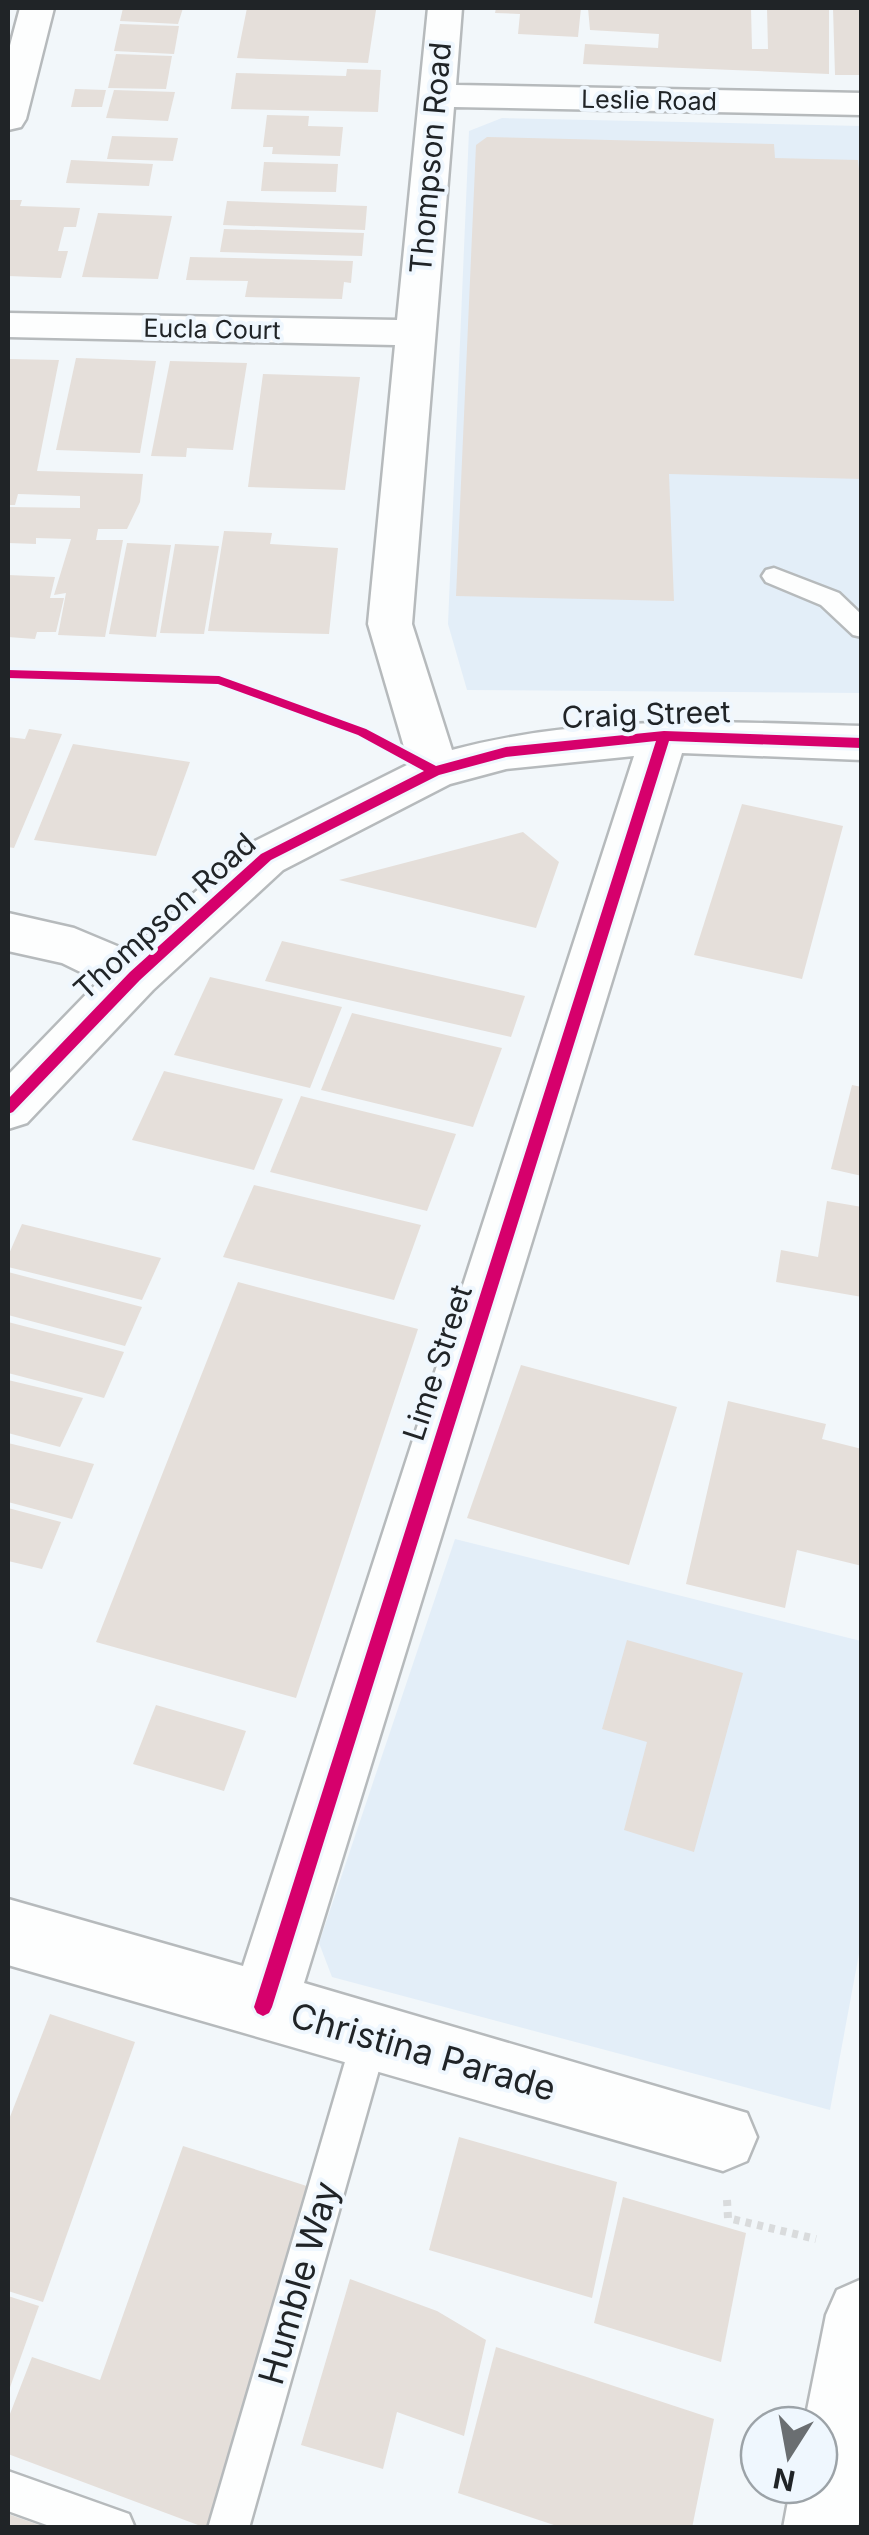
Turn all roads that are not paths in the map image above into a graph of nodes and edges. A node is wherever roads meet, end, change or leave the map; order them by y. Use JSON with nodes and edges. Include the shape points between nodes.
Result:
{"nodes":[{"id":1,"x":37,"y":8,"type":"edge"},
{"id":2,"x":445,"y":8,"type":"edge"},
{"id":3,"x":437,"y":96,"type":"junction"},
{"id":4,"x":862,"y":104,"type":"edge"},
{"id":5,"x":8,"y":118,"type":"edge"},
{"id":6,"x":8,"y":325,"type":"edge"},
{"id":7,"x":416,"y":333,"type":"junction"},
{"id":8,"x":774,"y":576,"type":"dead end"},
{"id":9,"x":862,"y":628,"type":"edge"},
{"id":10,"x":664,"y":736,"type":"junction"},
{"id":11,"x":862,"y":743,"type":"edge"},
{"id":12,"x":435,"y":771,"type":"junction"},
{"id":13,"x":8,"y":932,"type":"edge"},
{"id":14,"x":135,"y":976,"type":"junction"},
{"id":15,"x":8,"y":1108,"type":"edge"},
{"id":16,"x":8,"y":1932,"type":"edge"},
{"id":17,"x":263,"y":2007,"type":"junction"},
{"id":18,"x":370,"y":2038,"type":"junction"},
{"id":19,"x":723,"y":2138,"type":"road end"},
{"id":20,"x":862,"y":2315,"type":"edge"},
{"id":21,"x":8,"y":2491,"type":"edge"},
{"id":22,"x":115,"y":2528,"type":"edge"},
{"id":23,"x":228,"y":2528,"type":"edge"},
{"id":24,"x":820,"y":2528,"type":"edge"}],
"edges":[{"from":1,"to":5,"type":"main road"},
{"from":2,"to":3,"type":"main road","name":"Thompson Road"},
{"from":3,"to":4,"type":"main road","name":"Leslie Road"},
{"from":3,"to":7,"type":"main road","name":"Thompson Road"},
{"from":6,"to":7,"type":"main road","name":"Eucla Court"},
{"from":7,"to":12,"type":"main road","name":"Thompson Road","via":[[390,624]]},
{"from":8,"to":9,"type":"lane","via":[[830,600]]},
{"from":10,"to":11,"type":"main road","name":"Craig Street"},
{"from":10,"to":12,"type":"main road","name":"Craig Street","via":[[506,752]]},
{"from":10,"to":17,"type":"main road","name":"Lime Street"},
{"from":12,"to":14,"type":"main road","name":"Thompson Road","via":[[266,856]]},
{"from":13,"to":14,"type":"main road","via":[[74,947]]},
{"from":14,"to":15,"type":"main road","name":"Thompson Road"},
{"from":16,"to":17,"type":"main road","name":"Christina Parade"},
{"from":17,"to":18,"type":"main road","name":"Christina Parade"},
{"from":18,"to":19,"type":"main road","name":"Christina Parade"},
{"from":18,"to":23,"type":"lane","name":"Humble Way"},
{"from":20,"to":24,"type":"main road"},
{"from":21,"to":22,"type":"lane"}]}
